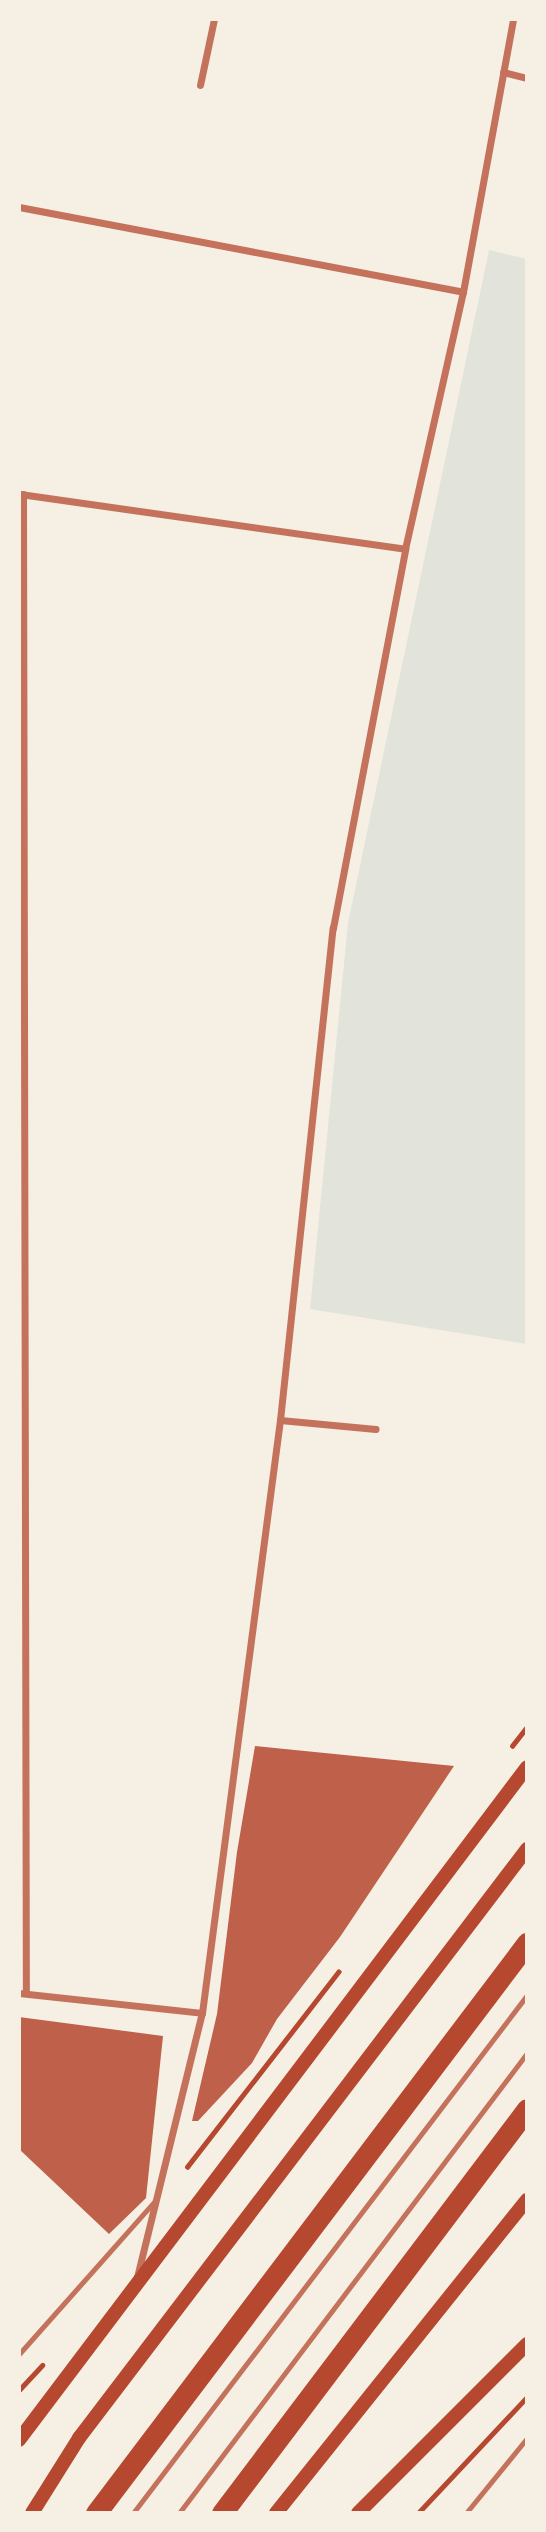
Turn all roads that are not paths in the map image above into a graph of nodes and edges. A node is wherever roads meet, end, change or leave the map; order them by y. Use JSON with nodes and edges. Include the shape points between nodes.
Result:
{"nodes":[{"id":1,"x":214,"y":19,"type":"edge"},
{"id":2,"x":513,"y":19,"type":"edge"},
{"id":3,"x":503,"y":72,"type":"junction"},
{"id":4,"x":527,"y":78,"type":"edge"},
{"id":5,"x":200,"y":85,"type":"dead end"},
{"id":6,"x":19,"y":207,"type":"edge"},
{"id":7,"x":463,"y":292,"type":"junction"},
{"id":8,"x":21,"y":494,"type":"edge"},
{"id":9,"x":405,"y":550,"type":"junction"},
{"id":10,"x":280,"y":1420,"type":"junction"},
{"id":11,"x":376,"y":1429,"type":"dead end"},
{"id":12,"x":527,"y":1767,"type":"edge"},
{"id":13,"x":527,"y":1849,"type":"edge"},
{"id":14,"x":527,"y":1942,"type":"edge"},
{"id":15,"x":22,"y":1993,"type":"edge"},
{"id":16,"x":527,"y":1995,"type":"edge"},
{"id":17,"x":202,"y":2013,"type":"junction"},
{"id":18,"x":527,"y":2053,"type":"edge"},
{"id":19,"x":527,"y":2109,"type":"edge"},
{"id":20,"x":159,"y":2199,"type":"junction"},
{"id":21,"x":527,"y":2200,"type":"edge"},
{"id":22,"x":134,"y":2292,"type":"junction"},
{"id":23,"x":527,"y":2343,"type":"edge"},
{"id":24,"x":19,"y":2354,"type":"edge"},
{"id":25,"x":527,"y":2438,"type":"edge"},
{"id":26,"x":19,"y":2440,"type":"edge"},
{"id":27,"x":32,"y":2513,"type":"edge"},
{"id":28,"x":96,"y":2513,"type":"edge"},
{"id":29,"x":133,"y":2513,"type":"edge"},
{"id":30,"x":179,"y":2513,"type":"edge"},
{"id":31,"x":222,"y":2513,"type":"edge"},
{"id":32,"x":276,"y":2513,"type":"edge"},
{"id":33,"x":358,"y":2513,"type":"edge"},
{"id":34,"x":466,"y":2513,"type":"edge"}],
"edges":[{"from":1,"to":5,"type":"street"},
{"from":2,"to":3,"type":"street"},
{"from":3,"to":4,"type":"street"},
{"from":3,"to":7,"type":"street"},
{"from":6,"to":7,"type":"street"},
{"from":7,"to":9,"type":"street"},
{"from":8,"to":9,"type":"street"},
{"from":8,"to":15,"type":"street"},
{"from":9,"to":10,"type":"street","via":[[333,928]]},
{"from":10,"to":11,"type":"street"},
{"from":10,"to":17,"type":"street"},
{"from":12,"to":22,"type":"main road"},
{"from":13,"to":27,"type":"main road","via":[[79,2438]]},
{"from":14,"to":28,"type":"highway"},
{"from":15,"to":17,"type":"street"},
{"from":16,"to":29,"type":"lane"},
{"from":17,"to":20,"type":"street"},
{"from":18,"to":30,"type":"lane"},
{"from":19,"to":31,"type":"highway"},
{"from":20,"to":22,"type":"street"},
{"from":20,"to":24,"type":"lane"},
{"from":21,"to":32,"type":"main road"},
{"from":22,"to":26,"type":"main road"},
{"from":23,"to":33,"type":"main road"},
{"from":25,"to":34,"type":"lane"}]}
